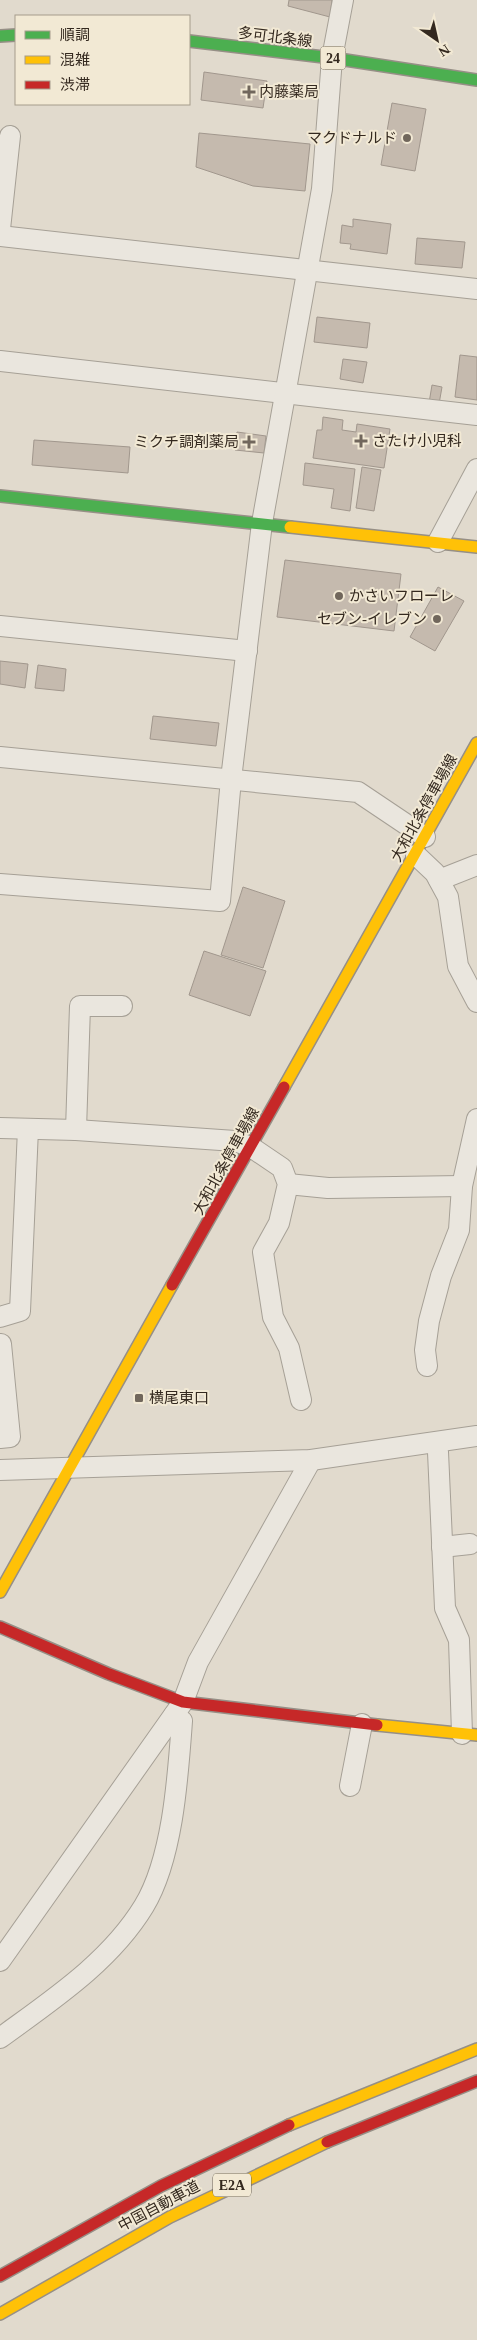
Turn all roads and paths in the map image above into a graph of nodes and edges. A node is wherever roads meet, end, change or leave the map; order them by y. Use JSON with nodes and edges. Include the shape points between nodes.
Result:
{"nodes":[{"id":1,"x":343,"y":0,"type":"edge"},
{"id":2,"x":15,"y":35,"type":"edge"},
{"id":3,"x":0,"y":36,"type":"edge"},
{"id":4,"x":190,"y":42,"type":"edge"},
{"id":5,"x":332,"y":58,"type":"junction"},
{"id":6,"x":477,"y":80,"type":"edge"},
{"id":7,"x":10,"y":136,"type":"dead end"},
{"id":8,"x":0,"y":229,"type":"edge"},
{"id":9,"x":0,"y":236,"type":"edge"},
{"id":10,"x":307,"y":270,"type":"junction"},
{"id":11,"x":477,"y":290,"type":"edge"},
{"id":12,"x":0,"y":361,"type":"edge"},
{"id":13,"x":285,"y":394,"type":"junction"},
{"id":14,"x":477,"y":415,"type":"edge"},
{"id":15,"x":477,"y":469,"type":"edge"},
{"id":16,"x":0,"y":496,"type":"edge"},
{"id":17,"x":262,"y":523,"type":"junction"},
{"id":18,"x":438,"y":542,"type":"junction"},
{"id":19,"x":477,"y":548,"type":"edge"},
{"id":20,"x":0,"y":626,"type":"edge"},
{"id":21,"x":247,"y":651,"type":"junction"},
{"id":22,"x":477,"y":743,"type":"edge"},
{"id":23,"x":0,"y":757,"type":"edge"},
{"id":24,"x":231,"y":779,"type":"junction"},
{"id":25,"x":425,"y":838,"type":"junction"},
{"id":26,"x":416,"y":855,"type":"junction"},
{"id":27,"x":477,"y":865,"type":"edge"},
{"id":28,"x":439,"y":880,"type":"junction"},
{"id":29,"x":0,"y":884,"type":"edge"},
{"id":30,"x":469,"y":969,"type":"edge"},
{"id":31,"x":477,"y":1002,"type":"edge"},
{"id":32,"x":122,"y":1006,"type":"dead end"},
{"id":33,"x":477,"y":1119,"type":"edge"},
{"id":34,"x":0,"y":1128,"type":"edge"},
{"id":35,"x":28,"y":1130,"type":"junction"},
{"id":36,"x":76,"y":1130,"type":"junction"},
{"id":37,"x":251,"y":1147,"type":"junction"},
{"id":38,"x":288,"y":1184,"type":"junction"},
{"id":39,"x":462,"y":1186,"type":"junction"},
{"id":40,"x":0,"y":1317,"type":"edge"},
{"id":41,"x":0,"y":1344,"type":"edge"},
{"id":42,"x":427,"y":1366,"type":"dead end"},
{"id":43,"x":300,"y":1400,"type":"dead end"},
{"id":44,"x":477,"y":1436,"type":"edge"},
{"id":45,"x":0,"y":1438,"type":"edge"},
{"id":46,"x":438,"y":1452,"type":"dead end"},
{"id":47,"x":311,"y":1460,"type":"junction"},
{"id":48,"x":72,"y":1466,"type":"junction"},
{"id":49,"x":0,"y":1470,"type":"edge"},
{"id":50,"x":470,"y":1544,"type":"dead end"},
{"id":51,"x":442,"y":1547,"type":"junction"},
{"id":52,"x":0,"y":1592,"type":"edge"},
{"id":53,"x":0,"y":1626,"type":"edge"},
{"id":54,"x":468,"y":1639,"type":"edge"},
{"id":55,"x":179,"y":1708,"type":"junction"},
{"id":56,"x":362,"y":1724,"type":"junction"},
{"id":57,"x":470,"y":1734,"type":"edge"},
{"id":58,"x":350,"y":1786,"type":"dead end"},
{"id":59,"x":0,"y":1961,"type":"edge"},
{"id":60,"x":0,"y":2038,"type":"edge"},
{"id":61,"x":477,"y":2049,"type":"edge"},
{"id":62,"x":477,"y":2081,"type":"edge"},
{"id":63,"x":0,"y":2276,"type":"edge"},
{"id":64,"x":0,"y":2314,"type":"edge"}],
"edges":[{"from":1,"to":5,"type":"street"},
{"from":2,"to":3,"type":"main road"},
{"from":4,"to":5,"type":"main road","name":"多可北条線","number":"24"},
{"from":5,"to":6,"type":"main road","name":"多可北条線","number":"24"},
{"from":5,"to":10,"type":"street","via":[[322,189]]},
{"from":7,"to":8,"type":"street"},
{"from":9,"to":10,"type":"street"},
{"from":10,"to":11,"type":"street"},
{"from":10,"to":13,"type":"street"},
{"from":12,"to":13,"type":"street"},
{"from":13,"to":14,"type":"street"},
{"from":13,"to":17,"type":"street"},
{"from":15,"to":18,"type":"street"},
{"from":16,"to":17,"type":"main road"},
{"from":17,"to":18,"type":"main road"},
{"from":17,"to":21,"type":"street"},
{"from":18,"to":19,"type":"main road"},
{"from":20,"to":21,"type":"street"},
{"from":21,"to":24,"type":"street"},
{"from":22,"to":25,"type":"main road","name":"大和北条停車場線"},
{"from":23,"to":24,"type":"street"},
{"from":24,"to":25,"type":"street","via":[[358,792]]},
{"from":24,"to":29,"type":"street","via":[[220,901]]},
{"from":25,"to":26,"type":"main road","name":"大和北条停車場線"},
{"from":26,"to":28,"type":"street"},
{"from":26,"to":37,"type":"main road","name":"大和北条停車場線"},
{"from":27,"to":28,"type":"street"},
{"from":28,"to":30,"type":"street","via":[[448,897],[458,966]]},
{"from":30,"to":31,"type":"street"},
{"from":32,"to":36,"type":"street","via":[[80,1006]]},
{"from":33,"to":39,"type":"street"},
{"from":34,"to":35,"type":"street"},
{"from":35,"to":36,"type":"street"},
{"from":35,"to":40,"type":"street","via":[[20,1312]]},
{"from":36,"to":37,"type":"street","via":[[235,1141]]},
{"from":37,"to":38,"type":"street","via":[[282,1168]]},
{"from":37,"to":48,"type":"main road","name":"大和北条停車場線"},
{"from":38,"to":39,"type":"street","via":[[328,1188]]},
{"from":38,"to":43,"type":"street","via":[[279,1223],[263,1252],[273,1318],[289,1348]]},
{"from":39,"to":42,"type":"street","via":[[460,1230],[441,1276],[429,1321],[425,1350]]},
{"from":41,"to":45,"type":"street","via":[[10,1437]]},
{"from":44,"to":47,"type":"street"},
{"from":46,"to":51,"type":"street"},
{"from":47,"to":48,"type":"street"},
{"from":47,"to":55,"type":"street","via":[[198,1662]]},
{"from":48,"to":49,"type":"street"},
{"from":48,"to":52,"type":"main road","name":"大和北条停車場線"},
{"from":50,"to":51,"type":"street"},
{"from":51,"to":54,"type":"street","via":[[445,1608]]},
{"from":53,"to":55,"type":"main road"},
{"from":54,"to":57,"type":"street"},
{"from":55,"to":56,"type":"main road"},
{"from":55,"to":59,"type":"street"},
{"from":55,"to":60,"type":"street","via":[[182,1721],[171,1829],[154,1886],[145,1904],[123,1936],[81,1977]]},
{"from":56,"to":57,"type":"main road"},
{"from":56,"to":58,"type":"street"},
{"from":61,"to":63,"type":"main road","name":"中国自動車道","number":"E2A","via":[[360,2094],[217,2158],[99,2218]]},
{"from":62,"to":64,"type":"main road","name":"中国自動車道","number":"E2A","via":[[372,2122],[229,2186],[109,2249]]}]}
